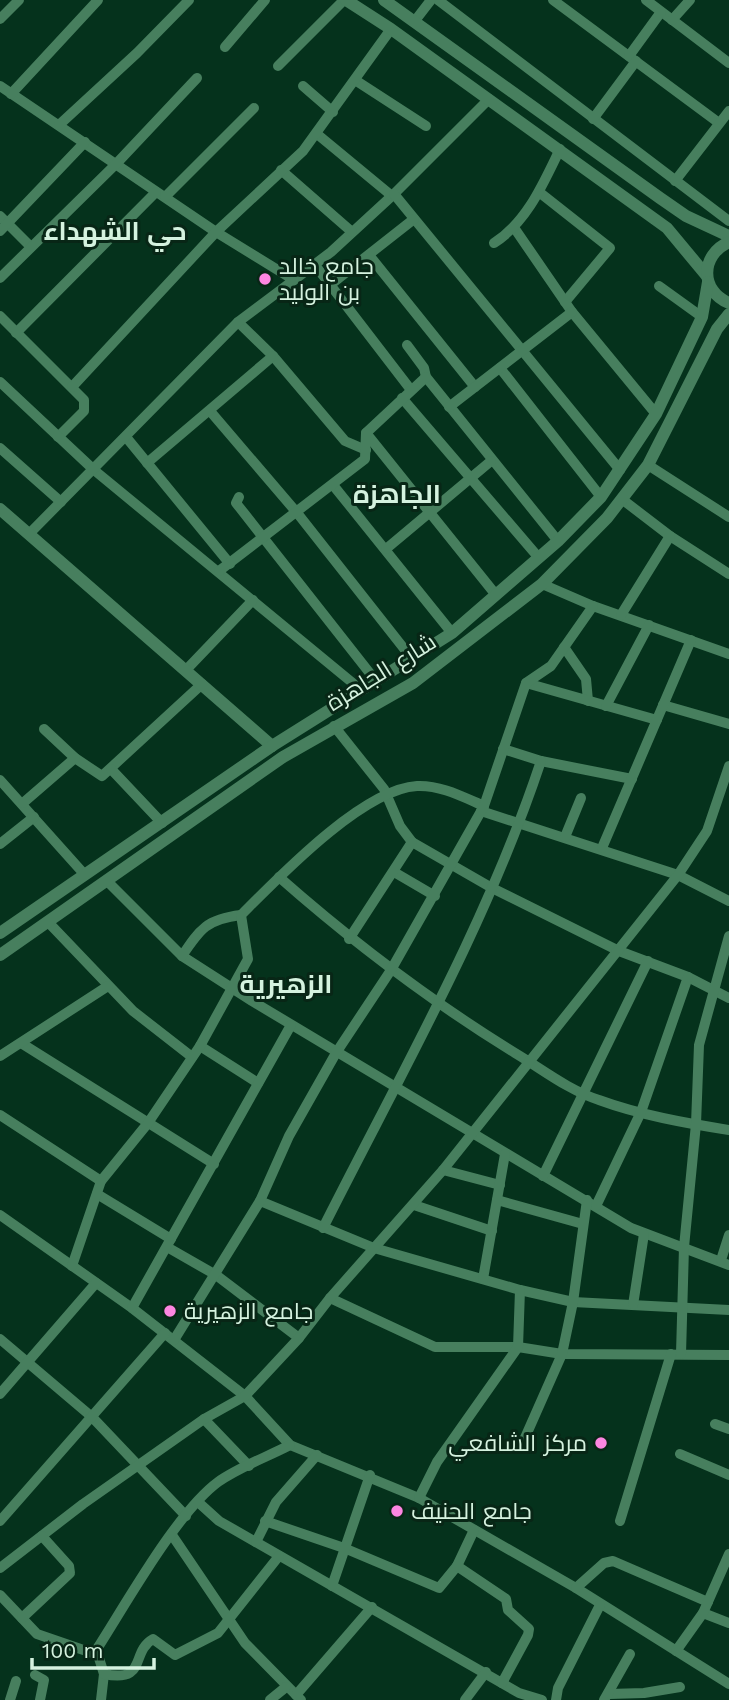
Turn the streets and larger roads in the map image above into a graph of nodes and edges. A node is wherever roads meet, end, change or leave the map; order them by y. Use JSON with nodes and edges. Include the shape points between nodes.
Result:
{"nodes":[{"id":1,"x":19,"y":0,"type":"edge"},
{"id":2,"x":98,"y":0,"type":"edge"},
{"id":3,"x":189,"y":0,"type":"edge"},
{"id":4,"x":265,"y":0,"type":"edge"},
{"id":5,"x":345,"y":0,"type":"edge"},
{"id":6,"x":384,"y":0,"type":"edge"},
{"id":7,"x":431,"y":0,"type":"edge"},
{"id":8,"x":439,"y":0,"type":"edge"},
{"id":9,"x":553,"y":0,"type":"edge"},
{"id":10,"x":646,"y":0,"type":"edge"},
{"id":11,"x":690,"y":0,"type":"edge"},
{"id":12,"x":661,"y":12,"type":"junction"},
{"id":13,"x":0,"y":19,"type":"edge"},
{"id":14,"x":672,"y":20,"type":"junction"},
{"id":15,"x":414,"y":22,"type":"junction"},
{"id":16,"x":391,"y":29,"type":"junction"},
{"id":17,"x":225,"y":47,"type":"dead end"},
{"id":18,"x":632,"y":59,"type":"junction"},
{"id":19,"x":729,"y":63,"type":"edge"},
{"id":20,"x":278,"y":66,"type":"dead end"},
{"id":21,"x":197,"y":78,"type":"dead end"},
{"id":22,"x":355,"y":80,"type":"junction"},
{"id":23,"x":0,"y":86,"type":"edge"},
{"id":24,"x":303,"y":86,"type":"dead end"},
{"id":25,"x":11,"y":94,"type":"junction"},
{"id":26,"x":489,"y":99,"type":"junction"},
{"id":27,"x":254,"y":108,"type":"dead end"},
{"id":28,"x":729,"y":111,"type":"edge"},
{"id":29,"x":332,"y":112,"type":"junction"},
{"id":30,"x":593,"y":119,"type":"junction"},
{"id":31,"x":719,"y":123,"type":"junction"},
{"id":32,"x":59,"y":125,"type":"junction"},
{"id":33,"x":426,"y":127,"type":"dead end"},
{"id":34,"x":317,"y":134,"type":"junction"},
{"id":35,"x":85,"y":142,"type":"junction"},
{"id":36,"x":560,"y":149,"type":"junction"},
{"id":37,"x":117,"y":163,"type":"junction"},
{"id":38,"x":281,"y":170,"type":"junction"},
{"id":39,"x":675,"y":181,"type":"junction"},
{"id":40,"x":539,"y":192,"type":"junction"},
{"id":41,"x":161,"y":194,"type":"junction"},
{"id":42,"x":393,"y":195,"type":"junction"},
{"id":43,"x":414,"y":219,"type":"junction"},
{"id":44,"x":729,"y":221,"type":"edge"},
{"id":45,"x":2,"y":223,"type":"edge"},
{"id":46,"x":515,"y":229,"type":"junction"},
{"id":47,"x":216,"y":232,"type":"junction"},
{"id":48,"x":352,"y":232,"type":"junction"},
{"id":49,"x":729,"y":236,"type":"edge"},
{"id":50,"x":729,"y":242,"type":"edge"},
{"id":51,"x":494,"y":243,"type":"dead end"},
{"id":52,"x":30,"y":246,"type":"junction"},
{"id":53,"x":369,"y":255,"type":"junction"},
{"id":54,"x":315,"y":265,"type":"junction"},
{"id":55,"x":0,"y":278,"type":"edge"},
{"id":56,"x":707,"y":279,"type":"junction"},
{"id":57,"x":294,"y":280,"type":"junction"},
{"id":58,"x":330,"y":285,"type":"junction"},
{"id":59,"x":659,"y":286,"type":"dead end"},
{"id":60,"x":565,"y":302,"type":"junction"},
{"id":61,"x":729,"y":303,"type":"edge"},
{"id":62,"x":572,"y":312,"type":"junction"},
{"id":63,"x":729,"y":314,"type":"edge"},
{"id":64,"x":0,"y":316,"type":"edge"},
{"id":65,"x":702,"y":317,"type":"junction"},
{"id":66,"x":238,"y":322,"type":"junction"},
{"id":67,"x":16,"y":333,"type":"junction"},
{"id":68,"x":407,"y":345,"type":"dead end"},
{"id":69,"x":522,"y":351,"type":"junction"},
{"id":70,"x":273,"y":356,"type":"junction"},
{"id":71,"x":681,"y":359,"type":"junction"},
{"id":72,"x":697,"y":367,"type":"junction"},
{"id":73,"x":500,"y":368,"type":"junction"},
{"id":74,"x":426,"y":377,"type":"junction"},
{"id":75,"x":0,"y":382,"type":"edge"},
{"id":76,"x":72,"y":387,"type":"junction"},
{"id":77,"x":475,"y":387,"type":"junction"},
{"id":78,"x":407,"y":394,"type":"junction"},
{"id":79,"x":449,"y":407,"type":"junction"},
{"id":80,"x":210,"y":411,"type":"junction"},
{"id":81,"x":656,"y":414,"type":"junction"},
{"id":82,"x":366,"y":433,"type":"junction"},
{"id":83,"x":58,"y":437,"type":"junction"},
{"id":84,"x":126,"y":437,"type":"junction"},
{"id":85,"x":0,"y":449,"type":"edge"},
{"id":86,"x":366,"y":450,"type":"junction"},
{"id":87,"x":491,"y":461,"type":"junction"},
{"id":88,"x":148,"y":463,"type":"junction"},
{"id":89,"x":648,"y":465,"type":"junction"},
{"id":90,"x":94,"y":470,"type":"junction"},
{"id":91,"x":620,"y":470,"type":"junction"},
{"id":92,"x":471,"y":478,"type":"junction"},
{"id":93,"x":333,"y":485,"type":"junction"},
{"id":94,"x":239,"y":497,"type":"dead end"},
{"id":95,"x":601,"y":497,"type":"junction"},
{"id":96,"x":622,"y":500,"type":"junction"},
{"id":97,"x":61,"y":502,"type":"junction"},
{"id":98,"x":592,"y":508,"type":"junction"},
{"id":99,"x":0,"y":509,"type":"edge"},
{"id":100,"x":431,"y":512,"type":"junction"},
{"id":101,"x":298,"y":514,"type":"junction"},
{"id":102,"x":729,"y":517,"type":"edge"},
{"id":103,"x":607,"y":518,"type":"junction"},
{"id":104,"x":29,"y":534,"type":"junction"},
{"id":105,"x":670,"y":536,"type":"junction"},
{"id":106,"x":265,"y":539,"type":"junction"},
{"id":107,"x":558,"y":541,"type":"junction"},
{"id":108,"x":386,"y":549,"type":"junction"},
{"id":109,"x":539,"y":558,"type":"junction"},
{"id":110,"x":230,"y":564,"type":"junction"},
{"id":111,"x":219,"y":571,"type":"junction"},
{"id":112,"x":729,"y":573,"type":"edge"},
{"id":113,"x":542,"y":584,"type":"junction"},
{"id":114,"x":496,"y":595,"type":"junction"},
{"id":115,"x":253,"y":600,"type":"junction"},
{"id":116,"x":593,"y":606,"type":"junction"},
{"id":117,"x":621,"y":615,"type":"junction"},
{"id":118,"x":466,"y":621,"type":"junction"},
{"id":119,"x":649,"y":625,"type":"junction"},
{"id":120,"x":452,"y":633,"type":"junction"},
{"id":121,"x":476,"y":634,"type":"junction"},
{"id":122,"x":691,"y":640,"type":"junction"},
{"id":123,"x":564,"y":647,"type":"junction"},
{"id":124,"x":729,"y":654,"type":"edge"},
{"id":125,"x":413,"y":660,"type":"junction"},
{"id":126,"x":186,"y":670,"type":"junction"},
{"id":127,"x":376,"y":681,"type":"junction"},
{"id":128,"x":526,"y":683,"type":"junction"},
{"id":129,"x":202,"y":684,"type":"junction"},
{"id":130,"x":360,"y":689,"type":"junction"},
{"id":131,"x":588,"y":701,"type":"junction"},
{"id":132,"x":663,"y":705,"type":"junction"},
{"id":133,"x":606,"y":706,"type":"junction"},
{"id":134,"x":656,"y":720,"type":"junction"},
{"id":135,"x":729,"y":724,"type":"edge"},
{"id":136,"x":334,"y":726,"type":"junction"},
{"id":137,"x":44,"y":729,"type":"dead end"},
{"id":138,"x":272,"y":746,"type":"junction"},
{"id":139,"x":503,"y":749,"type":"junction"},
{"id":140,"x":75,"y":758,"type":"junction"},
{"id":141,"x":541,"y":761,"type":"junction"},
{"id":142,"x":729,"y":766,"type":"edge"},
{"id":143,"x":111,"y":769,"type":"junction"},
{"id":144,"x":632,"y":779,"type":"junction"},
{"id":145,"x":0,"y":780,"type":"edge"},
{"id":146,"x":387,"y":795,"type":"junction"},
{"id":147,"x":581,"y":798,"type":"dead end"},
{"id":148,"x":23,"y":803,"type":"junction"},
{"id":149,"x":483,"y":808,"type":"junction"},
{"id":150,"x":34,"y":817,"type":"junction"},
{"id":151,"x":162,"y":823,"type":"junction"},
{"id":152,"x":520,"y":824,"type":"junction"},
{"id":153,"x":173,"y":836,"type":"junction"},
{"id":154,"x":565,"y":837,"type":"junction"},
{"id":155,"x":412,"y":842,"type":"junction"},
{"id":156,"x":0,"y":844,"type":"edge"},
{"id":157,"x":602,"y":848,"type":"junction"},
{"id":158,"x":450,"y":865,"type":"junction"},
{"id":159,"x":394,"y":872,"type":"junction"},
{"id":160,"x":678,"y":874,"type":"junction"},
{"id":161,"x":85,"y":875,"type":"junction"},
{"id":162,"x":279,"y":877,"type":"junction"},
{"id":163,"x":107,"y":881,"type":"junction"},
{"id":164,"x":492,"y":888,"type":"junction"},
{"id":165,"x":435,"y":896,"type":"junction"},
{"id":166,"x":729,"y":901,"type":"edge"},
{"id":167,"x":241,"y":915,"type":"junction"},
{"id":168,"x":48,"y":922,"type":"junction"},
{"id":169,"x":0,"y":933,"type":"edge"},
{"id":170,"x":729,"y":936,"type":"edge"},
{"id":171,"x":349,"y":939,"type":"junction"},
{"id":172,"x":619,"y":951,"type":"junction"},
{"id":173,"x":0,"y":955,"type":"edge"},
{"id":174,"x":181,"y":956,"type":"junction"},
{"id":175,"x":648,"y":961,"type":"junction"},
{"id":176,"x":391,"y":970,"type":"junction"},
{"id":177,"x":688,"y":977,"type":"junction"},
{"id":178,"x":108,"y":986,"type":"junction"},
{"id":179,"x":232,"y":989,"type":"junction"},
{"id":180,"x":713,"y":991,"type":"junction"},
{"id":181,"x":729,"y":998,"type":"edge"},
{"id":182,"x":436,"y":1004,"type":"junction"},
{"id":183,"x":291,"y":1025,"type":"junction"},
{"id":184,"x":21,"y":1043,"type":"junction"},
{"id":185,"x":200,"y":1046,"type":"junction"},
{"id":186,"x":336,"y":1053,"type":"junction"},
{"id":187,"x":0,"y":1056,"type":"edge"},
{"id":188,"x":192,"y":1057,"type":"junction"},
{"id":189,"x":528,"y":1061,"type":"junction"},
{"id":190,"x":258,"y":1083,"type":"junction"},
{"id":191,"x":394,"y":1087,"type":"junction"},
{"id":192,"x":585,"y":1094,"type":"junction"},
{"id":193,"x":641,"y":1112,"type":"junction"},
{"id":194,"x":0,"y":1115,"type":"edge"},
{"id":195,"x":148,"y":1123,"type":"junction"},
{"id":196,"x":696,"y":1124,"type":"junction"},
{"id":197,"x":729,"y":1130,"type":"edge"},
{"id":198,"x":473,"y":1133,"type":"junction"},
{"id":199,"x":505,"y":1154,"type":"junction"},
{"id":200,"x":214,"y":1164,"type":"junction"},
{"id":201,"x":443,"y":1170,"type":"junction"},
{"id":202,"x":543,"y":1176,"type":"junction"},
{"id":203,"x":101,"y":1181,"type":"junction"},
{"id":204,"x":500,"y":1185,"type":"junction"},
{"id":205,"x":97,"y":1194,"type":"junction"},
{"id":206,"x":497,"y":1200,"type":"junction"},
{"id":207,"x":260,"y":1201,"type":"junction"},
{"id":208,"x":591,"y":1203,"type":"junction"},
{"id":209,"x":414,"y":1205,"type":"junction"},
{"id":210,"x":0,"y":1215,"type":"edge"},
{"id":211,"x":583,"y":1224,"type":"junction"},
{"id":212,"x":323,"y":1228,"type":"junction"},
{"id":213,"x":492,"y":1231,"type":"junction"},
{"id":214,"x":643,"y":1234,"type":"junction"},
{"id":215,"x":729,"y":1235,"type":"edge"},
{"id":216,"x":169,"y":1243,"type":"junction"},
{"id":217,"x":684,"y":1247,"type":"junction"},
{"id":218,"x":374,"y":1248,"type":"junction"},
{"id":219,"x":725,"y":1262,"type":"edge"},
{"id":220,"x":72,"y":1266,"type":"junction"},
{"id":221,"x":216,"y":1276,"type":"junction"},
{"id":222,"x":483,"y":1279,"type":"junction"},
{"id":223,"x":96,"y":1283,"type":"junction"},
{"id":224,"x":520,"y":1290,"type":"junction"},
{"id":225,"x":330,"y":1298,"type":"junction"},
{"id":226,"x":573,"y":1302,"type":"junction"},
{"id":227,"x":633,"y":1306,"type":"junction"},
{"id":228,"x":132,"y":1308,"type":"junction"},
{"id":229,"x":683,"y":1309,"type":"junction"},
{"id":230,"x":729,"y":1310,"type":"edge"},
{"id":231,"x":170,"y":1337,"type":"junction"},
{"id":232,"x":299,"y":1338,"type":"junction"},
{"id":233,"x":0,"y":1339,"type":"edge"},
{"id":234,"x":518,"y":1347,"type":"junction"},
{"id":235,"x":562,"y":1354,"type":"junction"},
{"id":236,"x":676,"y":1354,"type":"junction"},
{"id":237,"x":729,"y":1355,"type":"edge"},
{"id":238,"x":26,"y":1362,"type":"junction"},
{"id":239,"x":0,"y":1394,"type":"edge"},
{"id":240,"x":245,"y":1396,"type":"junction"},
{"id":241,"x":92,"y":1417,"type":"junction"},
{"id":242,"x":204,"y":1419,"type":"junction"},
{"id":243,"x":715,"y":1424,"type":"dead end"},
{"id":244,"x":729,"y":1429,"type":"edge"},
{"id":245,"x":290,"y":1445,"type":"junction"},
{"id":246,"x":520,"y":1449,"type":"dead end"},
{"id":247,"x":680,"y":1454,"type":"dead end"},
{"id":248,"x":317,"y":1455,"type":"junction"},
{"id":249,"x":139,"y":1466,"type":"junction"},
{"id":250,"x":249,"y":1466,"type":"junction"},
{"id":251,"x":370,"y":1475,"type":"junction"},
{"id":252,"x":729,"y":1475,"type":"edge"},
{"id":253,"x":419,"y":1498,"type":"junction"},
{"id":254,"x":198,"y":1502,"type":"junction"},
{"id":255,"x":4,"y":1508,"type":"edge"},
{"id":256,"x":186,"y":1516,"type":"junction"},
{"id":257,"x":0,"y":1521,"type":"edge"},
{"id":258,"x":265,"y":1521,"type":"junction"},
{"id":259,"x":620,"y":1521,"type":"dead end"},
{"id":260,"x":474,"y":1530,"type":"junction"},
{"id":261,"x":172,"y":1535,"type":"junction"},
{"id":262,"x":42,"y":1536,"type":"junction"},
{"id":263,"x":256,"y":1542,"type":"junction"},
{"id":264,"x":344,"y":1548,"type":"junction"},
{"id":265,"x":279,"y":1556,"type":"junction"},
{"id":266,"x":728,"y":1557,"type":"edge"},
{"id":267,"x":457,"y":1566,"type":"junction"},
{"id":268,"x":0,"y":1568,"type":"edge"},
{"id":269,"x":332,"y":1586,"type":"junction"},
{"id":270,"x":576,"y":1588,"type":"junction"},
{"id":271,"x":0,"y":1595,"type":"edge"},
{"id":272,"x":708,"y":1601,"type":"junction"},
{"id":273,"x":600,"y":1605,"type":"junction"},
{"id":274,"x":372,"y":1607,"type":"junction"},
{"id":275,"x":703,"y":1613,"type":"junction"},
{"id":276,"x":22,"y":1618,"type":"junction"},
{"id":277,"x":231,"y":1619,"type":"junction"},
{"id":278,"x":729,"y":1623,"type":"edge"},
{"id":279,"x":676,"y":1651,"type":"junction"},
{"id":280,"x":95,"y":1652,"type":"junction"},
{"id":281,"x":630,"y":1654,"type":"dead end"},
{"id":282,"x":486,"y":1672,"type":"junction"},
{"id":283,"x":104,"y":1674,"type":"junction"},
{"id":284,"x":35,"y":1675,"type":"dead end"},
{"id":285,"x":16,"y":1681,"type":"dead end"},
{"id":286,"x":502,"y":1682,"type":"junction"},
{"id":287,"x":729,"y":1684,"type":"edge"},
{"id":288,"x":286,"y":1686,"type":"junction"},
{"id":289,"x":680,"y":1687,"type":"dead end"},
{"id":290,"x":606,"y":1697,"type":"edge"},
{"id":291,"x":299,"y":1698,"type":"edge"},
{"id":292,"x":10,"y":1700,"type":"edge"},
{"id":293,"x":40,"y":1700,"type":"edge"},
{"id":294,"x":101,"y":1700,"type":"edge"},
{"id":295,"x":270,"y":1700,"type":"edge"},
{"id":296,"x":464,"y":1700,"type":"edge"},
{"id":297,"x":542,"y":1700,"type":"edge"},
{"id":298,"x":556,"y":1700,"type":"edge"}],
"edges":[{"from":1,"to":13,"type":"street"},
{"from":2,"to":25,"type":"street"},
{"from":3,"to":32,"type":"street"},
{"from":4,"to":17,"type":"street"},
{"from":5,"to":16,"type":"street"},
{"from":5,"to":20,"type":"street"},
{"from":6,"to":15,"type":"street"},
{"from":7,"to":15,"type":"street"},
{"from":8,"to":30,"type":"street"},
{"from":9,"to":18,"type":"street"},
{"from":10,"to":12,"type":"street"},
{"from":11,"to":14,"type":"street"},
{"from":12,"to":14,"type":"street"},
{"from":12,"to":18,"type":"street"},
{"from":14,"to":19,"type":"street"},
{"from":15,"to":49,"type":"street","via":[[677,210]]},
{"from":16,"to":22,"type":"street"},
{"from":16,"to":26,"type":"street"},
{"from":18,"to":30,"type":"street"},
{"from":18,"to":31,"type":"street"},
{"from":21,"to":37,"type":"street"},
{"from":22,"to":29,"type":"street"},
{"from":22,"to":33,"type":"street"},
{"from":23,"to":25,"type":"street"},
{"from":24,"to":29,"type":"street"},
{"from":25,"to":32,"type":"street"},
{"from":26,"to":36,"type":"street"},
{"from":26,"to":42,"type":"street"},
{"from":27,"to":41,"type":"street"},
{"from":28,"to":31,"type":"street"},
{"from":29,"to":34,"type":"street"},
{"from":30,"to":39,"type":"street"},
{"from":31,"to":39,"type":"street"},
{"from":32,"to":35,"type":"street"},
{"from":34,"to":38,"type":"street"},
{"from":34,"to":42,"type":"street"},
{"from":35,"to":37,"type":"street"},
{"from":35,"to":45,"type":"street"},
{"from":36,"to":40,"type":"street"},
{"from":36,"to":56,"type":"street","via":[[667,228]]},
{"from":37,"to":41,"type":"street"},
{"from":37,"to":52,"type":"street"},
{"from":38,"to":47,"type":"street"},
{"from":38,"to":48,"type":"street"},
{"from":39,"to":44,"type":"street"},
{"from":40,"to":46,"type":"street"},
{"from":40,"to":60,"type":"street","via":[[610,248]]},
{"from":41,"to":47,"type":"street"},
{"from":41,"to":67,"type":"street"},
{"from":42,"to":43,"type":"street"},
{"from":42,"to":48,"type":"street"},
{"from":43,"to":53,"type":"street"},
{"from":43,"to":69,"type":"street"},
{"from":45,"to":52,"type":"street"},
{"from":46,"to":51,"type":"street"},
{"from":46,"to":60,"type":"street"},
{"from":47,"to":57,"type":"street"},
{"from":47,"to":76,"type":"street"},
{"from":48,"to":54,"type":"street"},
{"from":50,"to":56,"type":"street","via":[[713,254]]},
{"from":52,"to":55,"type":"street"},
{"from":53,"to":58,"type":"street"},
{"from":53,"to":77,"type":"street"},
{"from":54,"to":57,"type":"street"},
{"from":54,"to":58,"type":"street"},
{"from":56,"to":61,"type":"street","via":[[713,292]]},
{"from":56,"to":65,"type":"street","name":"شارع الجاهزة"},
{"from":57,"to":66,"type":"street"},
{"from":58,"to":78,"type":"street"},
{"from":59,"to":65,"type":"street"},
{"from":60,"to":62,"type":"street"},
{"from":62,"to":69,"type":"street"},
{"from":62,"to":81,"type":"street"},
{"from":63,"to":72,"type":"street","name":"شارع الجاهزة"},
{"from":64,"to":67,"type":"street"},
{"from":65,"to":71,"type":"street","name":"شارع الجاهزة"},
{"from":66,"to":70,"type":"street"},
{"from":66,"to":84,"type":"street"},
{"from":67,"to":76,"type":"street"},
{"from":68,"to":74,"type":"street"},
{"from":69,"to":73,"type":"street"},
{"from":69,"to":91,"type":"street"},
{"from":70,"to":80,"type":"street"},
{"from":70,"to":86,"type":"street","via":[[345,441]]},
{"from":71,"to":72,"type":"street"},
{"from":71,"to":81,"type":"street","name":"شارع الجاهزة"},
{"from":72,"to":89,"type":"street","name":"شارع الجاهزة"},
{"from":73,"to":77,"type":"street"},
{"from":73,"to":95,"type":"street"},
{"from":74,"to":78,"type":"street"},
{"from":74,"to":79,"type":"street"},
{"from":75,"to":83,"type":"street"},
{"from":76,"to":83,"type":"street","via":[[85,408]]},
{"from":77,"to":79,"type":"street"},
{"from":78,"to":82,"type":"street"},
{"from":78,"to":92,"type":"street"},
{"from":79,"to":87,"type":"street"},
{"from":80,"to":88,"type":"street"},
{"from":80,"to":101,"type":"street"},
{"from":81,"to":91,"type":"street","name":"شارع الجاهزة"},
{"from":82,"to":86,"type":"street"},
{"from":82,"to":100,"type":"street"},
{"from":83,"to":90,"type":"street"},
{"from":84,"to":88,"type":"street"},
{"from":84,"to":90,"type":"street"},
{"from":85,"to":97,"type":"street"},
{"from":86,"to":93,"type":"street","via":[[365,459]]},
{"from":87,"to":92,"type":"street"},
{"from":87,"to":107,"type":"street"},
{"from":88,"to":110,"type":"street"},
{"from":89,"to":96,"type":"street","name":"شارع الجاهزة"},
{"from":89,"to":102,"type":"street"},
{"from":90,"to":97,"type":"street"},
{"from":90,"to":111,"type":"street"},
{"from":91,"to":95,"type":"street","name":"شارع الجاهزة"},
{"from":92,"to":100,"type":"street"},
{"from":92,"to":109,"type":"street"},
{"from":93,"to":101,"type":"street"},
{"from":93,"to":108,"type":"street"},
{"from":94,"to":106,"type":"street","via":[[236,503]]},
{"from":95,"to":98,"type":"street","name":"شارع الجاهزة"},
{"from":96,"to":103,"type":"street","name":"شارع الجاهزة"},
{"from":96,"to":105,"type":"street"},
{"from":97,"to":104,"type":"street"},
{"from":98,"to":103,"type":"street"},
{"from":98,"to":107,"type":"street","name":"شارع الجاهزة"},
{"from":99,"to":104,"type":"street"},
{"from":100,"to":108,"type":"street"},
{"from":100,"to":114,"type":"street"},
{"from":101,"to":106,"type":"street"},
{"from":101,"to":125,"type":"street"},
{"from":103,"to":113,"type":"street","name":"شارع الجاهزة"},
{"from":104,"to":126,"type":"street"},
{"from":105,"to":112,"type":"street"},
{"from":105,"to":117,"type":"street"},
{"from":106,"to":110,"type":"street"},
{"from":106,"to":127,"type":"street"},
{"from":107,"to":109,"type":"street","name":"شارع الجاهزة"},
{"from":108,"to":120,"type":"street"},
{"from":109,"to":114,"type":"street","name":"شارع الجاهزة"},
{"from":110,"to":111,"type":"street"},
{"from":111,"to":115,"type":"street"},
{"from":113,"to":116,"type":"street"},
{"from":113,"to":121,"type":"street","name":"شارع الجاهزة"},
{"from":114,"to":118,"type":"street","name":"شارع الجاهزة"},
{"from":115,"to":126,"type":"street"},
{"from":115,"to":130,"type":"street"},
{"from":116,"to":117,"type":"street"},
{"from":116,"to":123,"type":"street"},
{"from":117,"to":119,"type":"street"},
{"from":118,"to":120,"type":"street","name":"شارع الجاهزة"},
{"from":118,"to":121,"type":"street"},
{"from":119,"to":122,"type":"street"},
{"from":119,"to":133,"type":"street"},
{"from":120,"to":125,"type":"street","name":"شارع الجاهزة"},
{"from":121,"to":136,"type":"street","name":"شارع الجاهزة","via":[[413,683]]},
{"from":122,"to":124,"type":"street"},
{"from":122,"to":132,"type":"street"},
{"from":123,"to":128,"type":"street","via":[[551,666]]},
{"from":123,"to":131,"type":"street","via":[[586,680]]},
{"from":125,"to":127,"type":"street","name":"شارع الجاهزة"},
{"from":126,"to":129,"type":"street"},
{"from":127,"to":130,"type":"street","name":"شارع الجاهزة"},
{"from":128,"to":131,"type":"street"},
{"from":128,"to":139,"type":"street"},
{"from":129,"to":138,"type":"street"},
{"from":129,"to":143,"type":"street"},
{"from":130,"to":138,"type":"street","name":"شارع الجاهزة"},
{"from":131,"to":133,"type":"street"},
{"from":132,"to":134,"type":"street"},
{"from":132,"to":135,"type":"street"},
{"from":133,"to":134,"type":"street"},
{"from":134,"to":144,"type":"street"},
{"from":136,"to":146,"type":"street"},
{"from":136,"to":153,"type":"street","name":"شارع الجاهزة"},
{"from":137,"to":140,"type":"street"},
{"from":138,"to":151,"type":"street","name":"شارع الجاهزة"},
{"from":139,"to":141,"type":"street"},
{"from":139,"to":149,"type":"street"},
{"from":140,"to":143,"type":"street","via":[[98,775]]},
{"from":140,"to":148,"type":"street"},
{"from":141,"to":144,"type":"street"},
{"from":141,"to":152,"type":"street"},
{"from":142,"to":160,"type":"street","via":[[707,831]]},
{"from":143,"to":151,"type":"street"},
{"from":144,"to":157,"type":"street"},
{"from":145,"to":148,"type":"street"},
{"from":146,"to":149,"type":"street","via":[[417,786],[449,791]]},
{"from":146,"to":155,"type":"street"},
{"from":146,"to":162,"type":"street","via":[[343,823]]},
{"from":147,"to":154,"type":"street"},
{"from":148,"to":150,"type":"street"},
{"from":149,"to":152,"type":"street"},
{"from":149,"to":158,"type":"street"},
{"from":150,"to":156,"type":"street"},
{"from":150,"to":161,"type":"street"},
{"from":151,"to":153,"type":"street"},
{"from":151,"to":161,"type":"street","name":"شارع الجاهزة"},
{"from":152,"to":154,"type":"street"},
{"from":152,"to":164,"type":"street"},
{"from":153,"to":163,"type":"street","name":"شارع الجاهزة"},
{"from":154,"to":157,"type":"street"},
{"from":155,"to":158,"type":"street"},
{"from":155,"to":159,"type":"street"},
{"from":157,"to":160,"type":"street"},
{"from":158,"to":164,"type":"street"},
{"from":158,"to":165,"type":"street"},
{"from":159,"to":165,"type":"street"},
{"from":159,"to":171,"type":"street"},
{"from":160,"to":166,"type":"street"},
{"from":160,"to":172,"type":"street"},
{"from":161,"to":169,"type":"street","name":"شارع الجاهزة"},
{"from":162,"to":167,"type":"street"},
{"from":162,"to":171,"type":"street"},
{"from":163,"to":168,"type":"street","name":"شارع الجاهزة"},
{"from":163,"to":174,"type":"street"},
{"from":164,"to":172,"type":"street"},
{"from":164,"to":182,"type":"street"},
{"from":165,"to":176,"type":"street"},
{"from":167,"to":174,"type":"street","via":[[219,917],[208,924]]},
{"from":167,"to":179,"type":"street","via":[[248,959]]},
{"from":168,"to":173,"type":"street","name":"شارع الجاهزة"},
{"from":168,"to":178,"type":"street"},
{"from":170,"to":180,"type":"street"},
{"from":171,"to":176,"type":"street"},
{"from":172,"to":175,"type":"street"},
{"from":172,"to":189,"type":"street"},
{"from":174,"to":179,"type":"street"},
{"from":175,"to":177,"type":"street"},
{"from":175,"to":192,"type":"street"},
{"from":176,"to":182,"type":"street"},
{"from":176,"to":186,"type":"street"},
{"from":177,"to":180,"type":"street"},
{"from":177,"to":193,"type":"street"},
{"from":178,"to":184,"type":"street"},
{"from":178,"to":188,"type":"street"},
{"from":179,"to":183,"type":"street"},
{"from":179,"to":185,"type":"street"},
{"from":180,"to":181,"type":"street"},
{"from":180,"to":196,"type":"street","via":[[699,1045]]},
{"from":182,"to":189,"type":"street"},
{"from":182,"to":191,"type":"street"},
{"from":183,"to":186,"type":"street"},
{"from":183,"to":190,"type":"street"},
{"from":184,"to":187,"type":"street"},
{"from":184,"to":195,"type":"street"},
{"from":185,"to":188,"type":"street"},
{"from":185,"to":190,"type":"street"},
{"from":186,"to":191,"type":"street"},
{"from":186,"to":207,"type":"street","via":[[289,1136]]},
{"from":188,"to":195,"type":"street"},
{"from":189,"to":192,"type":"street"},
{"from":189,"to":198,"type":"street"},
{"from":190,"to":200,"type":"street"},
{"from":191,"to":198,"type":"street"},
{"from":191,"to":212,"type":"street"},
{"from":192,"to":193,"type":"street"},
{"from":192,"to":202,"type":"street"},
{"from":193,"to":196,"type":"street"},
{"from":193,"to":208,"type":"street"},
{"from":194,"to":203,"type":"street"},
{"from":195,"to":200,"type":"street"},
{"from":195,"to":203,"type":"street"},
{"from":196,"to":197,"type":"street"},
{"from":196,"to":217,"type":"street"},
{"from":198,"to":199,"type":"street"},
{"from":198,"to":201,"type":"street"},
{"from":199,"to":202,"type":"street"},
{"from":199,"to":204,"type":"street"},
{"from":200,"to":216,"type":"street"},
{"from":201,"to":204,"type":"street"},
{"from":201,"to":209,"type":"street"},
{"from":202,"to":208,"type":"street"},
{"from":203,"to":205,"type":"street"},
{"from":204,"to":206,"type":"street"},
{"from":205,"to":216,"type":"street"},
{"from":205,"to":220,"type":"street"},
{"from":206,"to":211,"type":"street"},
{"from":206,"to":213,"type":"street"},
{"from":207,"to":212,"type":"street"},
{"from":207,"to":221,"type":"street"},
{"from":208,"to":211,"type":"street"},
{"from":208,"to":214,"type":"street"},
{"from":209,"to":213,"type":"street"},
{"from":209,"to":218,"type":"street"},
{"from":210,"to":220,"type":"street"},
{"from":211,"to":226,"type":"street"},
{"from":212,"to":218,"type":"street"},
{"from":213,"to":222,"type":"street"},
{"from":214,"to":217,"type":"street"},
{"from":214,"to":227,"type":"street"},
{"from":215,"to":219,"type":"street"},
{"from":216,"to":221,"type":"street"},
{"from":216,"to":228,"type":"street"},
{"from":217,"to":219,"type":"street"},
{"from":217,"to":229,"type":"street"},
{"from":218,"to":222,"type":"street"},
{"from":218,"to":225,"type":"street"},
{"from":220,"to":223,"type":"street"},
{"from":221,"to":231,"type":"street"},
{"from":221,"to":232,"type":"street"},
{"from":222,"to":224,"type":"street"},
{"from":223,"to":228,"type":"street"},
{"from":223,"to":238,"type":"street"},
{"from":224,"to":226,"type":"street"},
{"from":224,"to":234,"type":"street"},
{"from":225,"to":232,"type":"street"},
{"from":225,"to":234,"type":"street","via":[[435,1348]]},
{"from":226,"to":227,"type":"street"},
{"from":226,"to":235,"type":"street"},
{"from":227,"to":229,"type":"street"},
{"from":228,"to":231,"type":"street"},
{"from":229,"to":230,"type":"street"},
{"from":229,"to":236,"type":"street"},
{"from":231,"to":240,"type":"street"},
{"from":231,"to":241,"type":"street"},
{"from":232,"to":240,"type":"street"},
{"from":233,"to":238,"type":"street"},
{"from":234,"to":235,"type":"street"},
{"from":234,"to":253,"type":"street","via":[[437,1462]]},
{"from":235,"to":236,"type":"street"},
{"from":235,"to":246,"type":"street"},
{"from":236,"to":237,"type":"street"},
{"from":236,"to":259,"type":"street"},
{"from":238,"to":239,"type":"street"},
{"from":238,"to":241,"type":"street"},
{"from":240,"to":242,"type":"street"},
{"from":240,"to":245,"type":"street"},
{"from":241,"to":249,"type":"street"},
{"from":241,"to":255,"type":"street"},
{"from":242,"to":249,"type":"street"},
{"from":242,"to":250,"type":"street"},
{"from":243,"to":244,"type":"street"},
{"from":245,"to":248,"type":"street"},
{"from":245,"to":250,"type":"street"},
{"from":247,"to":252,"type":"street"},
{"from":248,"to":251,"type":"street"},
{"from":248,"to":258,"type":"street"},
{"from":249,"to":256,"type":"street"},
{"from":249,"to":262,"type":"street"},
{"from":250,"to":254,"type":"street","via":[[218,1482]]},
{"from":251,"to":253,"type":"street"},
{"from":251,"to":264,"type":"street"},
{"from":253,"to":260,"type":"street"},
{"from":254,"to":256,"type":"street"},
{"from":254,"to":263,"type":"street","via":[[219,1521]]},
{"from":255,"to":257,"type":"street"},
{"from":256,"to":261,"type":"street"},
{"from":258,"to":263,"type":"street"},
{"from":258,"to":264,"type":"street"},
{"from":260,"to":267,"type":"street"},
{"from":260,"to":270,"type":"street"},
{"from":261,"to":277,"type":"street"},
{"from":261,"to":280,"type":"street"},
{"from":262,"to":268,"type":"street"},
{"from":262,"to":276,"type":"street","via":[[69,1566],[69,1573]]},
{"from":263,"to":265,"type":"street"},
{"from":264,"to":267,"type":"street","via":[[439,1588]]},
{"from":264,"to":269,"type":"street"},
{"from":265,"to":269,"type":"street"},
{"from":265,"to":277,"type":"street"},
{"from":266,"to":272,"type":"street"},
{"from":267,"to":286,"type":"street","via":[[506,1599],[508,1610],[529,1629]]},
{"from":269,"to":274,"type":"street"},
{"from":270,"to":272,"type":"street","via":[[604,1563],[613,1561]]},
{"from":270,"to":273,"type":"street"},
{"from":271,"to":276,"type":"street"},
{"from":272,"to":275,"type":"street"},
{"from":273,"to":279,"type":"street"},
{"from":273,"to":298,"type":"street"},
{"from":274,"to":282,"type":"street"},
{"from":274,"to":291,"type":"street"},
{"from":275,"to":278,"type":"street"},
{"from":275,"to":279,"type":"street"},
{"from":276,"to":280,"type":"street","via":[[46,1638]]},
{"from":277,"to":283,"type":"street","via":[[218,1633],[175,1656],[149,1640],[135,1669],[120,1677]]},
{"from":277,"to":288,"type":"street","via":[[245,1643]]},
{"from":279,"to":287,"type":"street"},
{"from":280,"to":283,"type":"street"},
{"from":281,"to":290,"type":"street"},
{"from":282,"to":286,"type":"street"},
{"from":282,"to":296,"type":"street"},
{"from":283,"to":294,"type":"street"},
{"from":284,"to":293,"type":"street","via":[[44,1680]]},
{"from":285,"to":292,"type":"street"},
{"from":286,"to":297,"type":"street"},
{"from":288,"to":291,"type":"street"},
{"from":288,"to":295,"type":"street"},
{"from":289,"to":290,"type":"street"}]}
